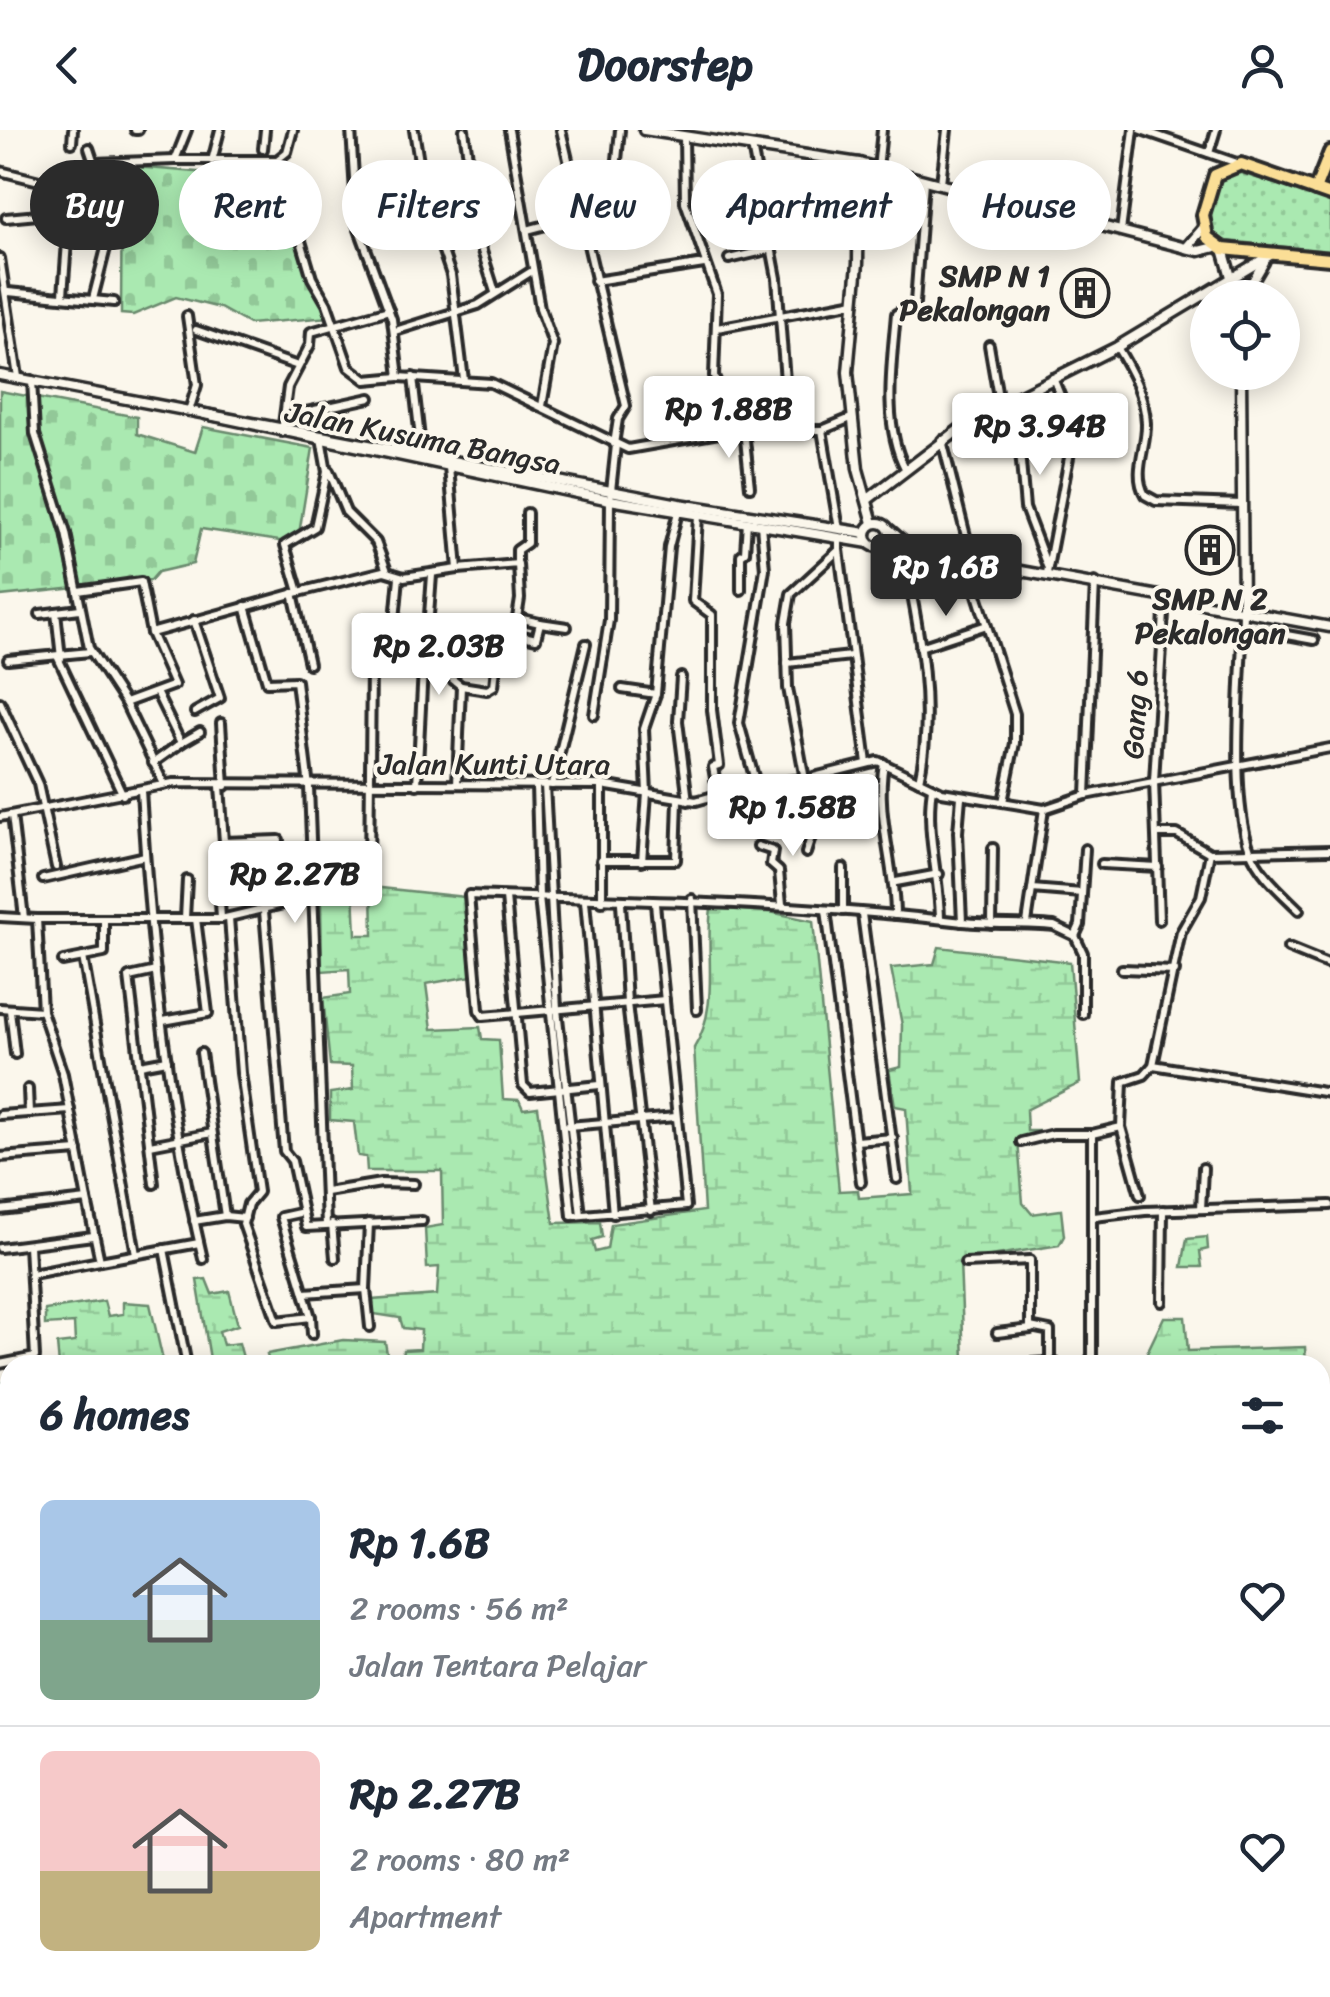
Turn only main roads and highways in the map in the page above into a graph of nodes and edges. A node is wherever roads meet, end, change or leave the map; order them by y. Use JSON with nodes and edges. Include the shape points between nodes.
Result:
{"nodes":[{"id":1,"x":1330,"y":152,"type":"edge"},
{"id":2,"x":1314,"y":190,"type":"junction"},
{"id":3,"x":1330,"y":195,"type":"edge"},
{"id":4,"x":1330,"y":259,"type":"edge"}],
"edges":[{"from":1,"to":2,"type":"main road"},
{"from":2,"to":3,"type":"main road"},
{"from":2,"to":4,"type":"main road","via":[[1242,164],[1215,175],[1204,227],[1221,248]]}]}
